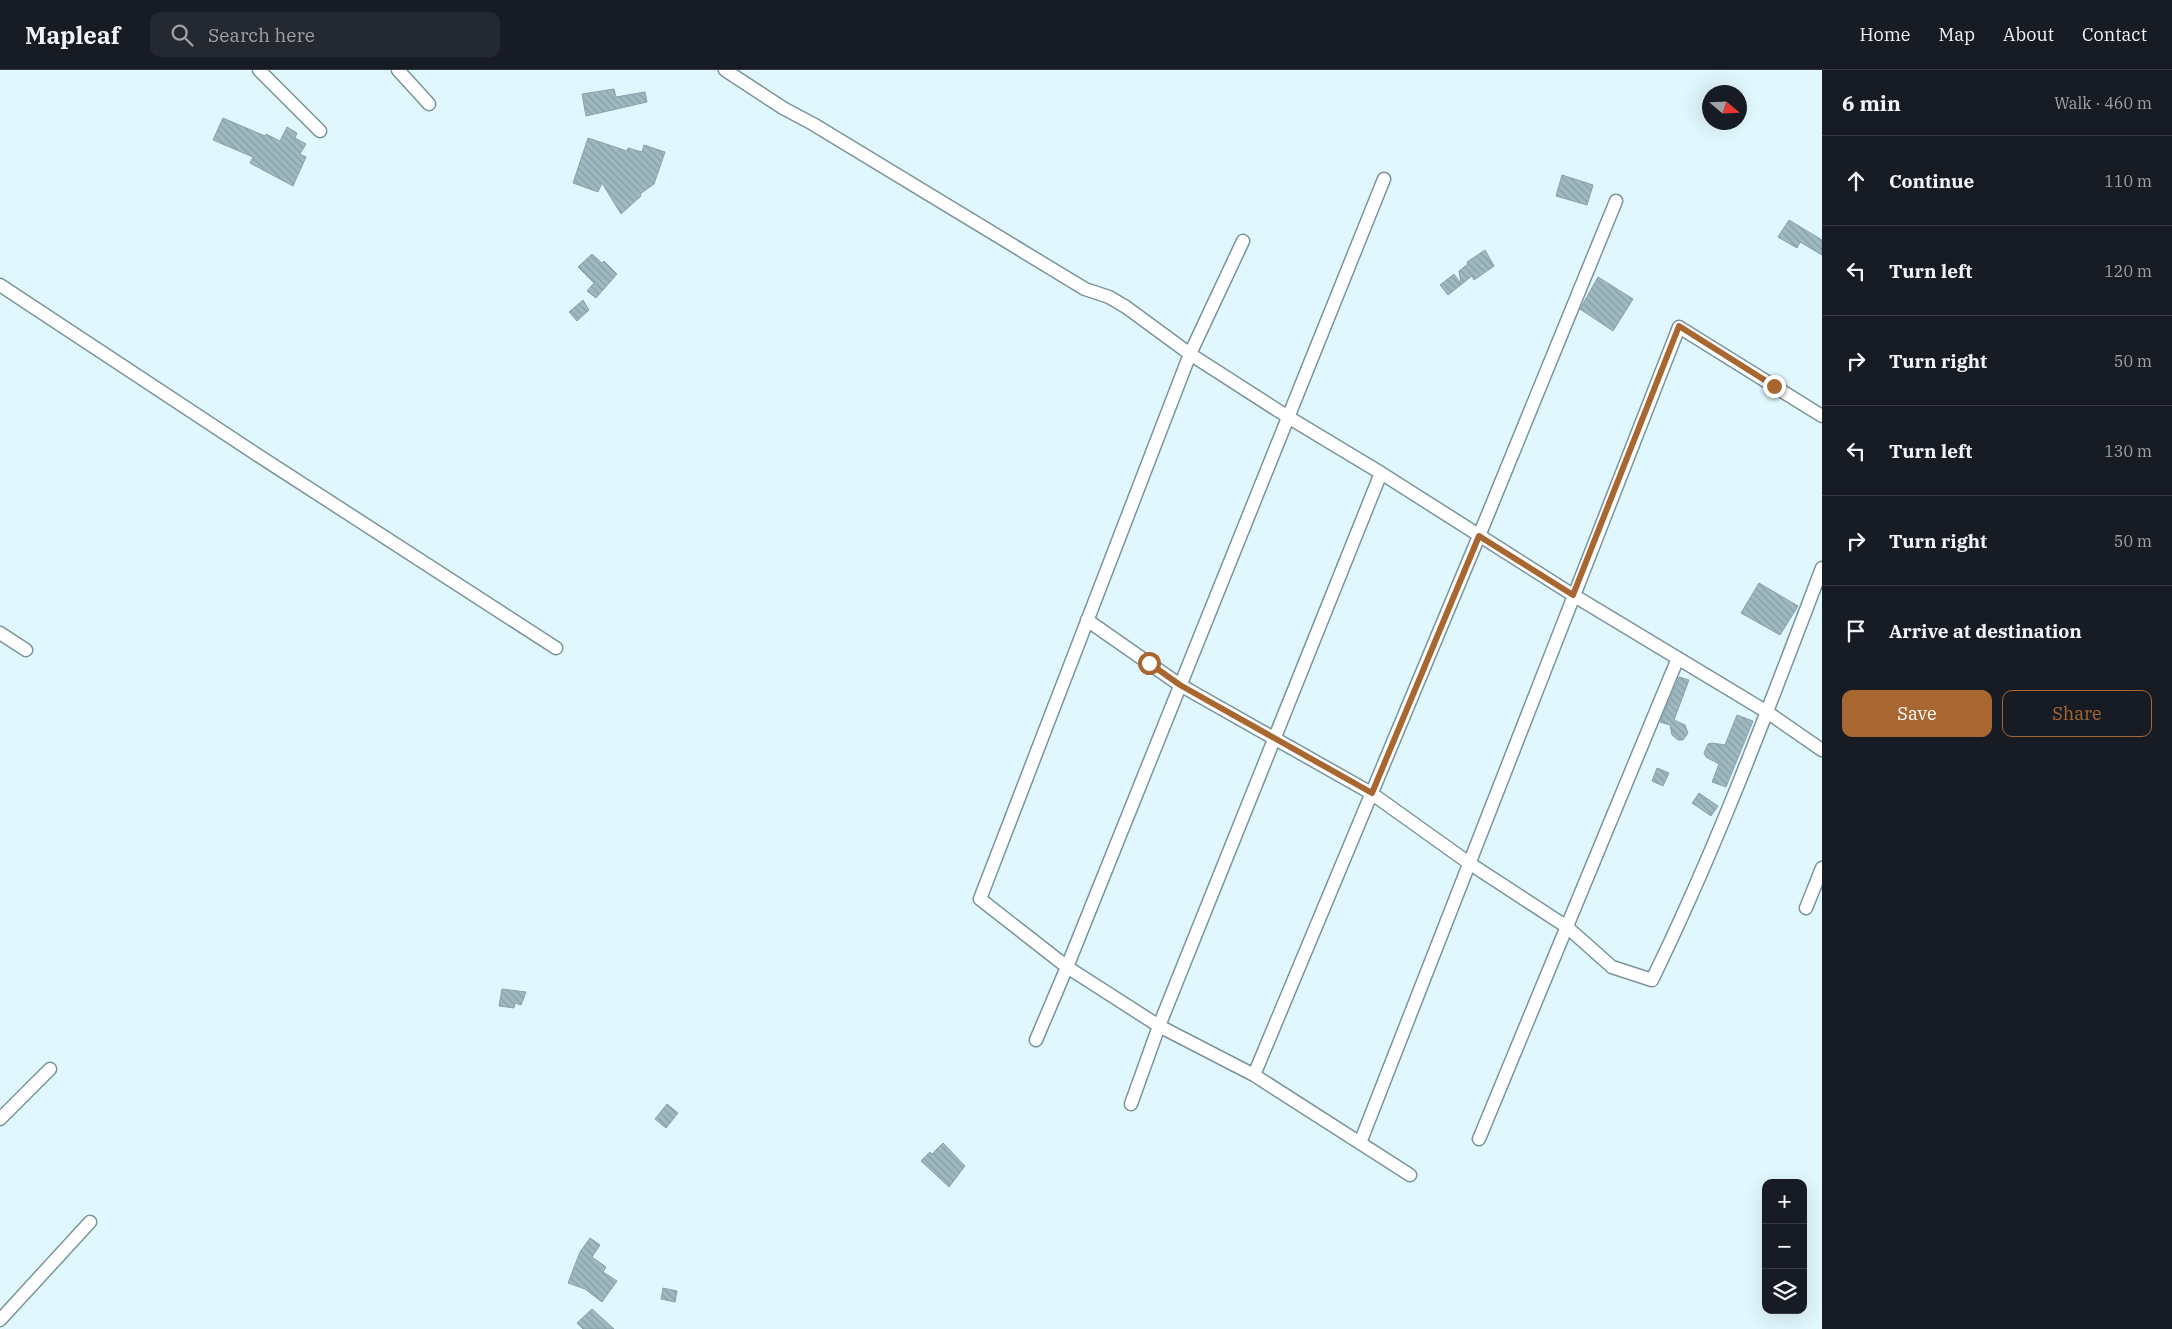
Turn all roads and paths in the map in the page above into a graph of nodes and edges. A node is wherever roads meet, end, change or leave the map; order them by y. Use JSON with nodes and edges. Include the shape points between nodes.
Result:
{"nodes":[{"id":1,"x":259,"y":70,"type":"edge"},
{"id":2,"x":398,"y":70,"type":"edge"},
{"id":3,"x":725,"y":70,"type":"edge"},
{"id":4,"x":429,"y":104,"type":"dead end"},
{"id":5,"x":320,"y":131,"type":"dead end"},
{"id":6,"x":1384,"y":179,"type":"dead end"},
{"id":7,"x":1616,"y":201,"type":"dead end"},
{"id":8,"x":1243,"y":241,"type":"dead end"},
{"id":9,"x":0,"y":285,"type":"edge"},
{"id":10,"x":1190,"y":354,"type":"junction"},
{"id":11,"x":1822,"y":416,"type":"edge"},
{"id":12,"x":1288,"y":417,"type":"junction"},
{"id":13,"x":1381,"y":473,"type":"junction"},
{"id":14,"x":1479,"y":536,"type":"junction"},
{"id":15,"x":1822,"y":568,"type":"edge"},
{"id":16,"x":1573,"y":595,"type":"junction"},
{"id":17,"x":1088,"y":620,"type":"junction"},
{"id":18,"x":0,"y":633,"type":"edge"},
{"id":19,"x":556,"y":648,"type":"dead end"},
{"id":20,"x":26,"y":650,"type":"dead end"},
{"id":21,"x":1678,"y":658,"type":"junction"},
{"id":22,"x":1180,"y":685,"type":"junction"},
{"id":23,"x":1767,"y":712,"type":"junction"},
{"id":24,"x":1275,"y":739,"type":"junction"},
{"id":25,"x":1822,"y":750,"type":"edge"},
{"id":26,"x":1372,"y":793,"type":"junction"},
{"id":27,"x":1469,"y":863,"type":"junction"},
{"id":28,"x":1822,"y":868,"type":"edge"},
{"id":29,"x":1806,"y":908,"type":"dead end"},
{"id":30,"x":1567,"y":927,"type":"junction"},
{"id":31,"x":1067,"y":968,"type":"junction"},
{"id":32,"x":1159,"y":1026,"type":"junction"},
{"id":33,"x":1036,"y":1040,"type":"dead end"},
{"id":34,"x":50,"y":1069,"type":"dead end"},
{"id":35,"x":1254,"y":1075,"type":"junction"},
{"id":36,"x":1131,"y":1104,"type":"dead end"},
{"id":37,"x":0,"y":1119,"type":"edge"},
{"id":38,"x":1479,"y":1139,"type":"dead end"},
{"id":39,"x":1360,"y":1143,"type":"junction"},
{"id":40,"x":1410,"y":1175,"type":"dead end"},
{"id":41,"x":90,"y":1222,"type":"dead end"},
{"id":42,"x":0,"y":1320,"type":"edge"}],
"edges":[{"from":1,"to":5,"type":"street"},
{"from":2,"to":4,"type":"street"},
{"from":3,"to":10,"type":"street","via":[[1085,289],[1109,297]]},
{"from":6,"to":12,"type":"street"},
{"from":7,"to":14,"type":"street"},
{"from":8,"to":10,"type":"street"},
{"from":9,"to":19,"type":"street"},
{"from":10,"to":12,"type":"street"},
{"from":10,"to":17,"type":"street"},
{"from":11,"to":16,"type":"street","via":[[1679,326]]},
{"from":12,"to":13,"type":"street"},
{"from":12,"to":22,"type":"street"},
{"from":13,"to":14,"type":"street"},
{"from":13,"to":24,"type":"street"},
{"from":14,"to":16,"type":"street"},
{"from":14,"to":26,"type":"street"},
{"from":15,"to":23,"type":"street"},
{"from":16,"to":21,"type":"street"},
{"from":16,"to":27,"type":"street"},
{"from":17,"to":22,"type":"street"},
{"from":17,"to":31,"type":"street","via":[[980,899]]},
{"from":18,"to":20,"type":"street"},
{"from":21,"to":23,"type":"street"},
{"from":21,"to":30,"type":"street"},
{"from":22,"to":24,"type":"street"},
{"from":22,"to":31,"type":"street"},
{"from":23,"to":25,"type":"street"},
{"from":23,"to":30,"type":"street","via":[[1695,889],[1652,980],[1612,966]]},
{"from":24,"to":26,"type":"street"},
{"from":24,"to":32,"type":"street"},
{"from":26,"to":27,"type":"street"},
{"from":26,"to":35,"type":"street"},
{"from":27,"to":30,"type":"street"},
{"from":27,"to":39,"type":"street"},
{"from":28,"to":29,"type":"street"},
{"from":30,"to":38,"type":"street"},
{"from":31,"to":32,"type":"street"},
{"from":31,"to":33,"type":"street"},
{"from":32,"to":35,"type":"street"},
{"from":32,"to":36,"type":"street"},
{"from":34,"to":37,"type":"street"},
{"from":35,"to":39,"type":"street"},
{"from":39,"to":40,"type":"street"},
{"from":41,"to":42,"type":"street"}]}
